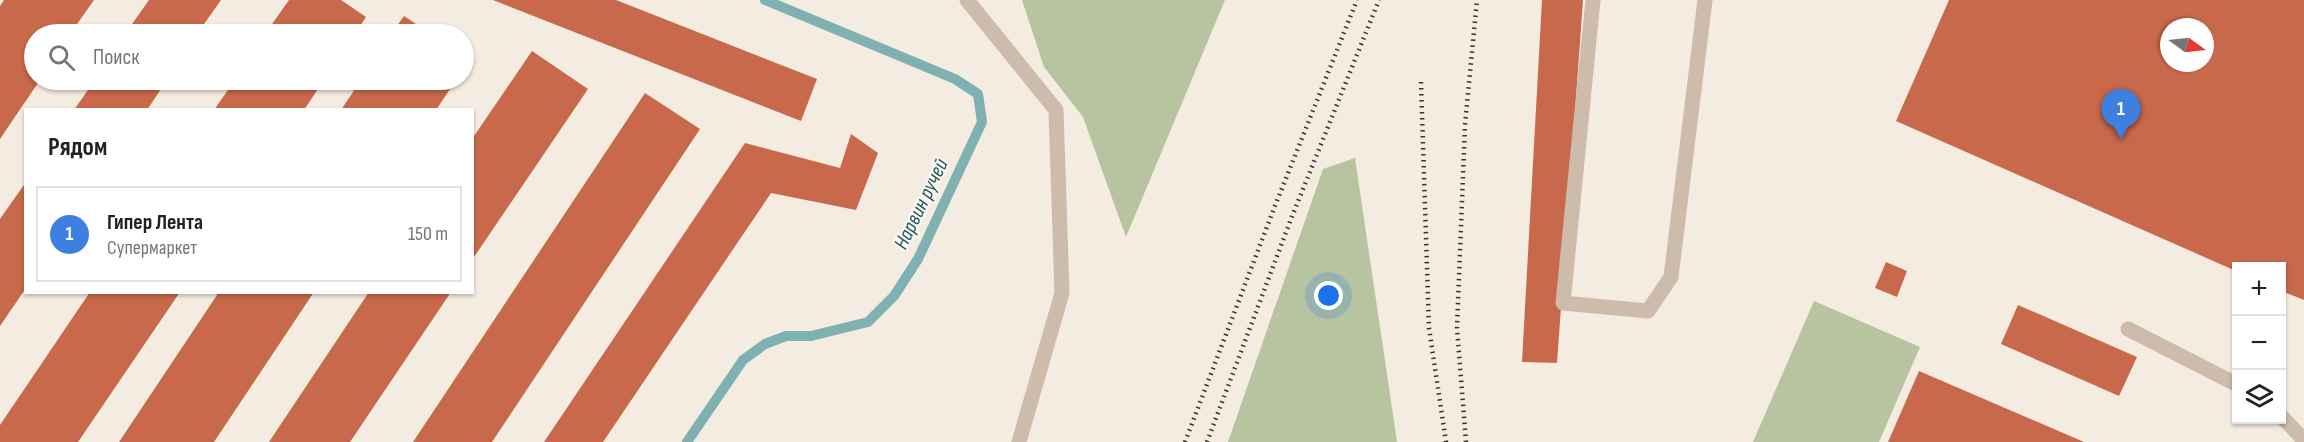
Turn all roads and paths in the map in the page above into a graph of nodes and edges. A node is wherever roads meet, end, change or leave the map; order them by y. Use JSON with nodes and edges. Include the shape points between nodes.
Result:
{"nodes":[{"id":1,"x":967,"y":0,"type":"edge"},
{"id":2,"x":1593,"y":0,"type":"edge"},
{"id":3,"x":1705,"y":0,"type":"edge"},
{"id":4,"x":2128,"y":329,"type":"dead end"},
{"id":5,"x":2232,"y":382,"type":"edge"},
{"id":6,"x":2286,"y":421,"type":"edge"},
{"id":7,"x":2304,"y":440,"type":"edge"},
{"id":8,"x":1019,"y":442,"type":"edge"}],
"edges":[{"from":1,"to":8,"type":"lane","via":[[1056,110],[1062,293]]},
{"from":2,"to":3,"type":"lane","via":[[1563,303],[1648,311],[1671,277]]},
{"from":4,"to":5,"type":"lane"},
{"from":6,"to":7,"type":"lane"}]}
